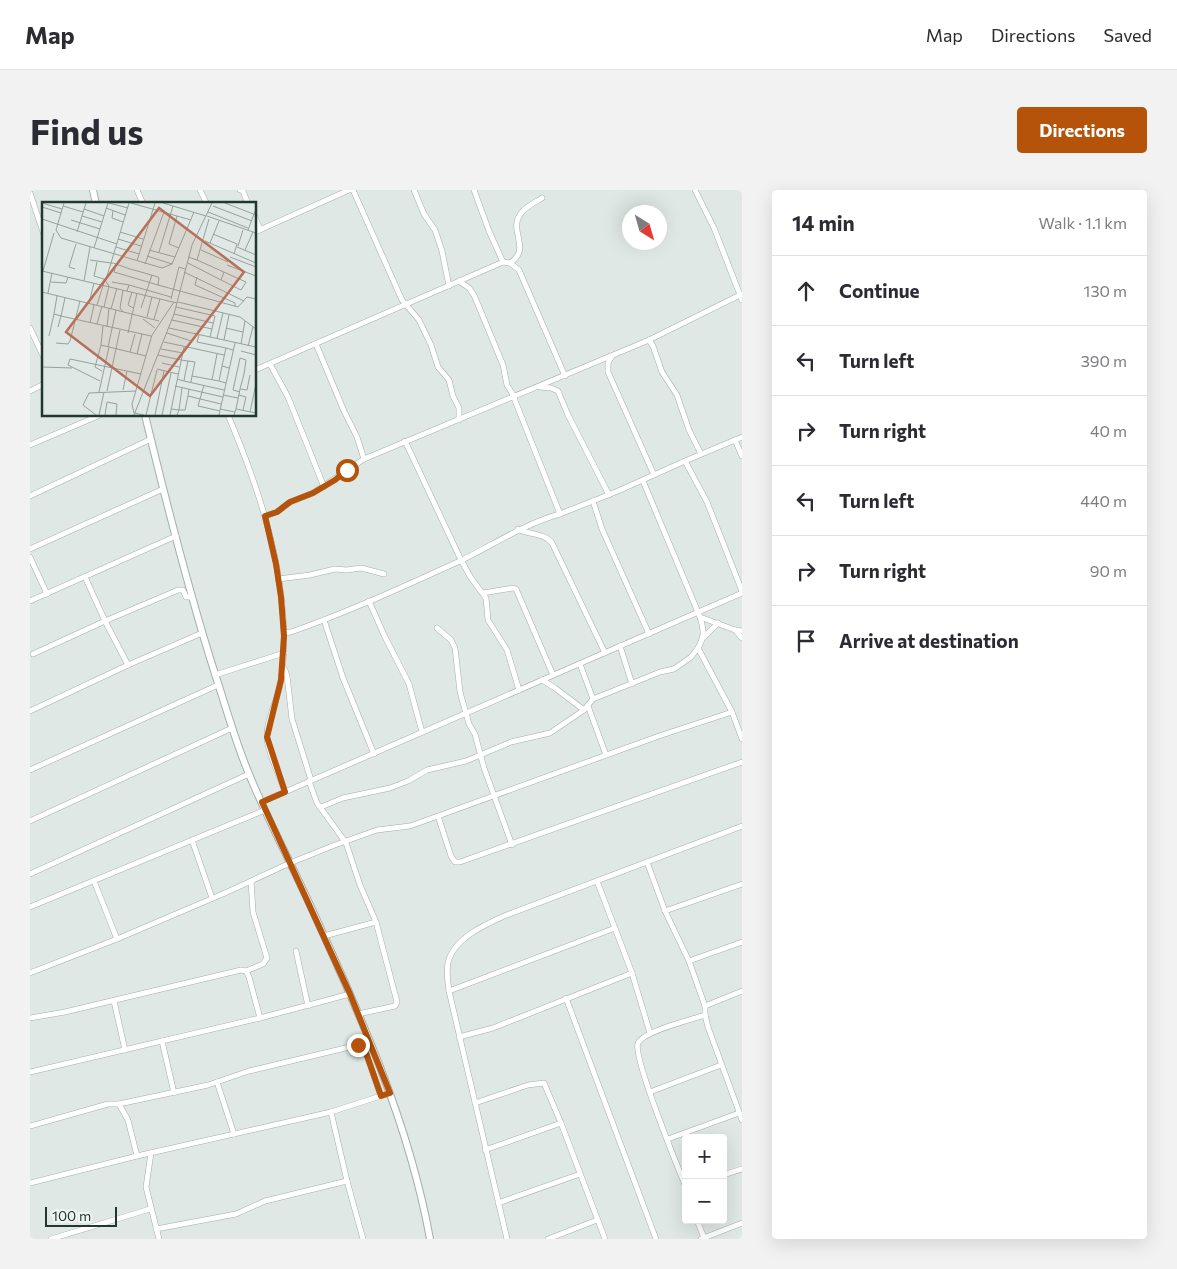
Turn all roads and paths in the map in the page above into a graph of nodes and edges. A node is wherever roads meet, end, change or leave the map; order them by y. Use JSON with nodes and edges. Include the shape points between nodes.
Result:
{"nodes":[{"id":1,"x":137,"y":190,"type":"edge"},
{"id":2,"x":200,"y":190,"type":"edge"},
{"id":3,"x":240,"y":190,"type":"edge"},
{"id":4,"x":349,"y":190,"type":"edge"},
{"id":5,"x":353,"y":190,"type":"edge"},
{"id":6,"x":414,"y":190,"type":"edge"},
{"id":7,"x":474,"y":190,"type":"edge"},
{"id":8,"x":695,"y":190,"type":"edge"},
{"id":9,"x":30,"y":193,"type":"edge"},
{"id":10,"x":542,"y":198,"type":"dead end"},
{"id":11,"x":142,"y":202,"type":"edge"},
{"id":12,"x":206,"y":202,"type":"edge"},
{"id":13,"x":247,"y":202,"type":"edge"},
{"id":14,"x":42,"y":229,"type":"edge"},
{"id":15,"x":257,"y":231,"type":"edge"},
{"id":16,"x":503,"y":262,"type":"junction"},
{"id":17,"x":510,"y":263,"type":"junction"},
{"id":18,"x":459,"y":281,"type":"junction"},
{"id":19,"x":449,"y":286,"type":"junction"},
{"id":20,"x":741,"y":297,"type":"edge"},
{"id":21,"x":405,"y":305,"type":"junction"},
{"id":22,"x":30,"y":328,"type":"edge"},
{"id":23,"x":649,"y":340,"type":"junction"},
{"id":24,"x":316,"y":344,"type":"junction"},
{"id":25,"x":42,"y":354,"type":"edge"},
{"id":26,"x":612,"y":356,"type":"junction"},
{"id":27,"x":270,"y":364,"type":"junction"},
{"id":28,"x":256,"y":370,"type":"edge"},
{"id":29,"x":565,"y":376,"type":"junction"},
{"id":30,"x":42,"y":385,"type":"edge"},
{"id":31,"x":540,"y":387,"type":"junction"},
{"id":32,"x":30,"y":391,"type":"edge"},
{"id":33,"x":513,"y":398,"type":"junction"},
{"id":34,"x":98,"y":416,"type":"edge"},
{"id":35,"x":145,"y":416,"type":"edge"},
{"id":36,"x":228,"y":416,"type":"edge"},
{"id":37,"x":459,"y":420,"type":"junction"},
{"id":38,"x":742,"y":437,"type":"edge"},
{"id":39,"x":151,"y":439,"type":"junction"},
{"id":40,"x":735,"y":440,"type":"junction"},
{"id":41,"x":405,"y":441,"type":"junction"},
{"id":42,"x":30,"y":445,"type":"edge"},
{"id":43,"x":701,"y":454,"type":"junction"},
{"id":44,"x":742,"y":456,"type":"edge"},
{"id":45,"x":364,"y":459,"type":"junction"},
{"id":46,"x":685,"y":460,"type":"junction"},
{"id":47,"x":654,"y":475,"type":"junction"},
{"id":48,"x":643,"y":480,"type":"junction"},
{"id":49,"x":324,"y":487,"type":"junction"},
{"id":50,"x":163,"y":489,"type":"junction"},
{"id":51,"x":609,"y":495,"type":"junction"},
{"id":52,"x":30,"y":496,"type":"edge"},
{"id":53,"x":593,"y":501,"type":"junction"},
{"id":54,"x":560,"y":514,"type":"junction"},
{"id":55,"x":265,"y":516,"type":"junction"},
{"id":56,"x":518,"y":529,"type":"junction"},
{"id":57,"x":176,"y":536,"type":"junction"},
{"id":58,"x":30,"y":549,"type":"edge"},
{"id":59,"x":30,"y":557,"type":"edge"},
{"id":60,"x":462,"y":560,"type":"junction"},
{"id":61,"x":384,"y":574,"type":"dead end"},
{"id":62,"x":86,"y":577,"type":"junction"},
{"id":63,"x":278,"y":579,"type":"junction"},
{"id":64,"x":742,"y":592,"type":"edge"},
{"id":65,"x":482,"y":593,"type":"junction"},
{"id":66,"x":47,"y":594,"type":"junction"},
{"id":67,"x":192,"y":597,"type":"junction"},
{"id":68,"x":30,"y":601,"type":"edge"},
{"id":69,"x":369,"y":601,"type":"junction"},
{"id":70,"x":699,"y":614,"type":"junction"},
{"id":71,"x":324,"y":620,"type":"junction"},
{"id":72,"x":105,"y":621,"type":"junction"},
{"id":73,"x":718,"y":624,"type":"junction"},
{"id":74,"x":437,"y":628,"type":"dead end"},
{"id":75,"x":735,"y":630,"type":"junction"},
{"id":76,"x":742,"y":630,"type":"edge"},
{"id":77,"x":202,"y":633,"type":"junction"},
{"id":78,"x":284,"y":634,"type":"junction"},
{"id":79,"x":649,"y":634,"type":"junction"},
{"id":80,"x":704,"y":637,"type":"junction"},
{"id":81,"x":742,"y":638,"type":"edge"},
{"id":82,"x":620,"y":646,"type":"junction"},
{"id":83,"x":698,"y":648,"type":"junction"},
{"id":84,"x":284,"y":653,"type":"junction"},
{"id":85,"x":605,"y":653,"type":"junction"},
{"id":86,"x":33,"y":654,"type":"dead end"},
{"id":87,"x":580,"y":664,"type":"junction"},
{"id":88,"x":128,"y":666,"type":"junction"},
{"id":89,"x":283,"y":668,"type":"junction"},
{"id":90,"x":215,"y":675,"type":"junction"},
{"id":91,"x":553,"y":675,"type":"junction"},
{"id":92,"x":542,"y":680,"type":"junction"},
{"id":93,"x":632,"y":684,"type":"junction"},
{"id":94,"x":218,"y":685,"type":"junction"},
{"id":95,"x":519,"y":690,"type":"junction"},
{"id":96,"x":593,"y":699,"type":"junction"},
{"id":97,"x":586,"y":708,"type":"junction"},
{"id":98,"x":30,"y":711,"type":"edge"},
{"id":99,"x":466,"y":712,"type":"junction"},
{"id":100,"x":732,"y":712,"type":"junction"},
{"id":101,"x":232,"y":728,"type":"junction"},
{"id":102,"x":422,"y":732,"type":"junction"},
{"id":103,"x":742,"y":739,"type":"edge"},
{"id":104,"x":374,"y":754,"type":"junction"},
{"id":105,"x":480,"y":755,"type":"junction"},
{"id":106,"x":606,"y":755,"type":"junction"},
{"id":107,"x":742,"y":762,"type":"edge"},
{"id":108,"x":30,"y":770,"type":"edge"},
{"id":109,"x":249,"y":774,"type":"junction"},
{"id":110,"x":310,"y":780,"type":"junction"},
{"id":111,"x":285,"y":792,"type":"junction"},
{"id":112,"x":494,"y":796,"type":"junction"},
{"id":113,"x":262,"y":802,"type":"junction"},
{"id":114,"x":321,"y":807,"type":"junction"},
{"id":115,"x":265,"y":810,"type":"junction"},
{"id":116,"x":438,"y":816,"type":"junction"},
{"id":117,"x":30,"y":821,"type":"edge"},
{"id":118,"x":742,"y":826,"type":"edge"},
{"id":119,"x":192,"y":840,"type":"junction"},
{"id":120,"x":345,"y":841,"type":"junction"},
{"id":121,"x":512,"y":845,"type":"junction"},
{"id":122,"x":647,"y":862,"type":"junction"},
{"id":123,"x":290,"y":863,"type":"junction"},
{"id":124,"x":30,"y":874,"type":"edge"},
{"id":125,"x":94,"y":881,"type":"junction"},
{"id":126,"x":251,"y":881,"type":"junction"},
{"id":127,"x":597,"y":881,"type":"junction"},
{"id":128,"x":742,"y":884,"type":"edge"},
{"id":129,"x":212,"y":898,"type":"junction"},
{"id":130,"x":30,"y":907,"type":"edge"},
{"id":131,"x":665,"y":911,"type":"junction"},
{"id":132,"x":376,"y":922,"type":"junction"},
{"id":133,"x":615,"y":928,"type":"junction"},
{"id":134,"x":324,"y":936,"type":"junction"},
{"id":135,"x":117,"y":938,"type":"junction"},
{"id":136,"x":742,"y":942,"type":"edge"},
{"id":137,"x":296,"y":951,"type":"dead end"},
{"id":138,"x":689,"y":962,"type":"junction"},
{"id":139,"x":246,"y":971,"type":"junction"},
{"id":140,"x":30,"y":973,"type":"edge"},
{"id":141,"x":632,"y":973,"type":"junction"},
{"id":142,"x":449,"y":991,"type":"junction"},
{"id":143,"x":742,"y":991,"type":"edge"},
{"id":144,"x":350,"y":994,"type":"junction"},
{"id":145,"x":566,"y":998,"type":"junction"},
{"id":146,"x":114,"y":1001,"type":"junction"},
{"id":147,"x":308,"y":1006,"type":"junction"},
{"id":148,"x":705,"y":1006,"type":"junction"},
{"id":149,"x":358,"y":1014,"type":"junction"},
{"id":150,"x":704,"y":1015,"type":"junction"},
{"id":151,"x":30,"y":1018,"type":"edge"},
{"id":152,"x":260,"y":1018,"type":"junction"},
{"id":153,"x":650,"y":1033,"type":"junction"},
{"id":154,"x":459,"y":1037,"type":"junction"},
{"id":155,"x":162,"y":1041,"type":"junction"},
{"id":156,"x":125,"y":1050,"type":"junction"},
{"id":157,"x":720,"y":1065,"type":"junction"},
{"id":158,"x":30,"y":1072,"type":"edge"},
{"id":159,"x":218,"y":1082,"type":"junction"},
{"id":160,"x":650,"y":1092,"type":"junction"},
{"id":161,"x":174,"y":1093,"type":"junction"},
{"id":162,"x":390,"y":1093,"type":"junction"},
{"id":163,"x":381,"y":1096,"type":"junction"},
{"id":164,"x":475,"y":1103,"type":"junction"},
{"id":165,"x":119,"y":1104,"type":"junction"},
{"id":166,"x":331,"y":1112,"type":"junction"},
{"id":167,"x":739,"y":1113,"type":"junction"},
{"id":168,"x":742,"y":1120,"type":"edge"},
{"id":169,"x":562,"y":1123,"type":"junction"},
{"id":170,"x":30,"y":1126,"type":"edge"},
{"id":171,"x":234,"y":1134,"type":"junction"},
{"id":172,"x":668,"y":1139,"type":"junction"},
{"id":173,"x":485,"y":1150,"type":"junction"},
{"id":174,"x":151,"y":1154,"type":"junction"},
{"id":175,"x":137,"y":1156,"type":"junction"},
{"id":176,"x":742,"y":1169,"type":"edge"},
{"id":177,"x":580,"y":1174,"type":"junction"},
{"id":178,"x":727,"y":1174,"type":"edge"},
{"id":179,"x":683,"y":1179,"type":"edge"},
{"id":180,"x":347,"y":1181,"type":"junction"},
{"id":181,"x":30,"y":1183,"type":"edge"},
{"id":182,"x":498,"y":1202,"type":"junction"},
{"id":183,"x":150,"y":1209,"type":"junction"},
{"id":184,"x":597,"y":1220,"type":"junction"},
{"id":185,"x":742,"y":1223,"type":"edge"},
{"id":186,"x":698,"y":1224,"type":"edge"},
{"id":187,"x":156,"y":1229,"type":"junction"},
{"id":188,"x":51,"y":1239,"type":"edge"},
{"id":189,"x":159,"y":1239,"type":"edge"},
{"id":190,"x":364,"y":1239,"type":"edge"},
{"id":191,"x":430,"y":1239,"type":"edge"},
{"id":192,"x":507,"y":1239,"type":"edge"},
{"id":193,"x":548,"y":1239,"type":"edge"},
{"id":194,"x":605,"y":1239,"type":"edge"},
{"id":195,"x":656,"y":1239,"type":"edge"},
{"id":196,"x":702,"y":1239,"type":"edge"}],
"edges":[{"from":1,"to":11,"type":"street"},
{"from":2,"to":12,"type":"street"},
{"from":3,"to":13,"type":"street"},
{"from":4,"to":15,"type":"street"},
{"from":5,"to":21,"type":"street"},
{"from":6,"to":19,"type":"street","via":[[435,230]]},
{"from":7,"to":16,"type":"street"},
{"from":8,"to":20,"type":"street"},
{"from":9,"to":14,"type":"street"},
{"from":10,"to":17,"type":"street","via":[[519,217],[520,251]]},
{"from":16,"to":17,"type":"street"},
{"from":16,"to":18,"type":"street"},
{"from":17,"to":29,"type":"street","via":[[520,270]]},
{"from":18,"to":19,"type":"street"},
{"from":18,"to":33,"type":"street","via":[[474,295],[505,368]]},
{"from":19,"to":21,"type":"street"},
{"from":20,"to":23,"type":"street"},
{"from":21,"to":24,"type":"street"},
{"from":21,"to":37,"type":"street","via":[[419,320],[438,367],[449,380],[459,408]]},
{"from":22,"to":25,"type":"street"},
{"from":23,"to":26,"type":"street"},
{"from":23,"to":43,"type":"street"},
{"from":24,"to":27,"type":"street"},
{"from":24,"to":45,"type":"street"},
{"from":26,"to":29,"type":"street"},
{"from":26,"to":47,"type":"street","via":[[608,372]]},
{"from":27,"to":28,"type":"street"},
{"from":27,"to":49,"type":"street","via":[[288,397]]},
{"from":29,"to":31,"type":"street"},
{"from":30,"to":32,"type":"street"},
{"from":31,"to":33,"type":"street"},
{"from":31,"to":51,"type":"street","via":[[558,391]]},
{"from":33,"to":37,"type":"street"},
{"from":33,"to":54,"type":"street"},
{"from":34,"to":42,"type":"street"},
{"from":35,"to":39,"type":"street"},
{"from":36,"to":55,"type":"street"},
{"from":37,"to":41,"type":"street"},
{"from":38,"to":40,"type":"street"},
{"from":39,"to":50,"type":"street"},
{"from":39,"to":52,"type":"street"},
{"from":40,"to":43,"type":"street"},
{"from":40,"to":44,"type":"street"},
{"from":41,"to":45,"type":"street"},
{"from":41,"to":60,"type":"street"},
{"from":43,"to":46,"type":"street"},
{"from":45,"to":49,"type":"street"},
{"from":46,"to":47,"type":"street"},
{"from":46,"to":64,"type":"street","via":[[707,502]]},
{"from":47,"to":48,"type":"street"},
{"from":48,"to":51,"type":"street"},
{"from":48,"to":70,"type":"street"},
{"from":49,"to":55,"type":"street"},
{"from":50,"to":57,"type":"street"},
{"from":50,"to":58,"type":"street"},
{"from":51,"to":53,"type":"street"},
{"from":53,"to":54,"type":"street"},
{"from":53,"to":79,"type":"street","via":[[612,554]]},
{"from":54,"to":56,"type":"street"},
{"from":55,"to":63,"type":"street"},
{"from":56,"to":60,"type":"street"},
{"from":56,"to":85,"type":"street","via":[[548,538]]},
{"from":57,"to":62,"type":"street"},
{"from":57,"to":67,"type":"street"},
{"from":59,"to":66,"type":"street"},
{"from":60,"to":65,"type":"street"},
{"from":60,"to":69,"type":"street"},
{"from":61,"to":63,"type":"street","via":[[361,568],[335,569]]},
{"from":62,"to":66,"type":"street"},
{"from":62,"to":72,"type":"street"},
{"from":63,"to":78,"type":"street"},
{"from":64,"to":70,"type":"street"},
{"from":65,"to":91,"type":"street","via":[[516,589]]},
{"from":65,"to":95,"type":"street","via":[[487,601],[490,624],[507,650]]},
{"from":66,"to":68,"type":"street"},
{"from":67,"to":72,"type":"street","via":[[186,597],[179,589]]},
{"from":67,"to":77,"type":"street"},
{"from":69,"to":71,"type":"street"},
{"from":69,"to":102,"type":"street","via":[[409,684]]},
{"from":70,"to":73,"type":"street"},
{"from":70,"to":79,"type":"street"},
{"from":70,"to":80,"type":"street"},
{"from":71,"to":78,"type":"street"},
{"from":71,"to":104,"type":"street"},
{"from":72,"to":86,"type":"street"},
{"from":72,"to":88,"type":"street"},
{"from":73,"to":75,"type":"street"},
{"from":73,"to":80,"type":"street"},
{"from":74,"to":99,"type":"street","via":[[455,648],[460,692]]},
{"from":75,"to":76,"type":"street"},
{"from":75,"to":81,"type":"street"},
{"from":77,"to":88,"type":"street"},
{"from":77,"to":90,"type":"street"},
{"from":78,"to":84,"type":"street"},
{"from":79,"to":82,"type":"street"},
{"from":80,"to":83,"type":"street"},
{"from":82,"to":85,"type":"street"},
{"from":82,"to":93,"type":"street"},
{"from":83,"to":93,"type":"street","via":[[674,669]]},
{"from":83,"to":100,"type":"street"},
{"from":84,"to":89,"type":"street"},
{"from":84,"to":90,"type":"street"},
{"from":85,"to":87,"type":"street"},
{"from":87,"to":91,"type":"street"},
{"from":87,"to":96,"type":"street"},
{"from":88,"to":98,"type":"street"},
{"from":89,"to":110,"type":"street","via":[[287,676],[292,719]]},
{"from":89,"to":111,"type":"street","via":[[267,737]]},
{"from":90,"to":94,"type":"street"},
{"from":91,"to":92,"type":"street"},
{"from":92,"to":95,"type":"street"},
{"from":92,"to":97,"type":"street"},
{"from":93,"to":96,"type":"street"},
{"from":94,"to":101,"type":"street"},
{"from":94,"to":108,"type":"street"},
{"from":95,"to":99,"type":"street"},
{"from":96,"to":97,"type":"street"},
{"from":97,"to":105,"type":"street","via":[[550,733],[511,742]]},
{"from":97,"to":106,"type":"street"},
{"from":99,"to":102,"type":"street"},
{"from":99,"to":105,"type":"street"},
{"from":100,"to":103,"type":"street"},
{"from":100,"to":106,"type":"street"},
{"from":101,"to":109,"type":"street"},
{"from":101,"to":117,"type":"street"},
{"from":102,"to":104,"type":"street"},
{"from":104,"to":110,"type":"street"},
{"from":105,"to":112,"type":"street"},
{"from":105,"to":114,"type":"street","via":[[427,770],[390,788],[342,798]]},
{"from":106,"to":112,"type":"street"},
{"from":107,"to":121,"type":"street"},
{"from":109,"to":113,"type":"street"},
{"from":109,"to":124,"type":"street"},
{"from":110,"to":111,"type":"street"},
{"from":110,"to":114,"type":"street"},
{"from":111,"to":113,"type":"street"},
{"from":112,"to":116,"type":"street"},
{"from":112,"to":121,"type":"street"},
{"from":113,"to":115,"type":"street"},
{"from":114,"to":120,"type":"street"},
{"from":115,"to":119,"type":"street"},
{"from":115,"to":123,"type":"street"},
{"from":116,"to":120,"type":"street"},
{"from":116,"to":121,"type":"street","via":[[451,856],[457,863]]},
{"from":118,"to":122,"type":"street"},
{"from":119,"to":125,"type":"street"},
{"from":119,"to":129,"type":"street"},
{"from":120,"to":123,"type":"street"},
{"from":120,"to":132,"type":"street"},
{"from":122,"to":127,"type":"street"},
{"from":122,"to":131,"type":"street"},
{"from":123,"to":126,"type":"street"},
{"from":123,"to":134,"type":"street"},
{"from":125,"to":130,"type":"street"},
{"from":125,"to":135,"type":"street"},
{"from":126,"to":129,"type":"street"},
{"from":126,"to":139,"type":"street","via":[[253,912],[267,958],[263,964]]},
{"from":127,"to":133,"type":"street"},
{"from":127,"to":142,"type":"street","via":[[504,916],[473,933],[450,956]]},
{"from":128,"to":131,"type":"street"},
{"from":129,"to":135,"type":"street"},
{"from":131,"to":138,"type":"street"},
{"from":132,"to":134,"type":"street"},
{"from":132,"to":149,"type":"street","via":[[397,1004]]},
{"from":133,"to":141,"type":"street"},
{"from":133,"to":142,"type":"street"},
{"from":134,"to":144,"type":"street"},
{"from":135,"to":140,"type":"street"},
{"from":136,"to":138,"type":"street"},
{"from":137,"to":147,"type":"street"},
{"from":138,"to":148,"type":"street"},
{"from":139,"to":146,"type":"street"},
{"from":139,"to":152,"type":"street"},
{"from":141,"to":145,"type":"street"},
{"from":141,"to":153,"type":"street"},
{"from":142,"to":154,"type":"street"},
{"from":143,"to":148,"type":"street"},
{"from":144,"to":147,"type":"street"},
{"from":144,"to":149,"type":"street"},
{"from":145,"to":154,"type":"street","via":[[485,1031]]},
{"from":145,"to":195,"type":"street"},
{"from":146,"to":151,"type":"street"},
{"from":146,"to":156,"type":"street"},
{"from":147,"to":152,"type":"street"},
{"from":148,"to":150,"type":"street"},
{"from":149,"to":162,"type":"street"},
{"from":150,"to":153,"type":"street"},
{"from":150,"to":157,"type":"street"},
{"from":152,"to":155,"type":"street"},
{"from":153,"to":160,"type":"street","via":[[640,1039],[637,1048]]},
{"from":154,"to":164,"type":"street"},
{"from":155,"to":156,"type":"street"},
{"from":155,"to":161,"type":"street"},
{"from":156,"to":158,"type":"street"},
{"from":157,"to":160,"type":"street"},
{"from":157,"to":167,"type":"street"},
{"from":159,"to":161,"type":"street"},
{"from":159,"to":163,"type":"street","via":[[249,1071],[358,1045],[365,1050]]},
{"from":159,"to":171,"type":"street"},
{"from":160,"to":172,"type":"street"},
{"from":161,"to":165,"type":"street"},
{"from":162,"to":163,"type":"street"},
{"from":162,"to":191,"type":"street","via":[[415,1173]]},
{"from":163,"to":166,"type":"street"},
{"from":164,"to":169,"type":"street","via":[[541,1082],[546,1086]]},
{"from":164,"to":173,"type":"street"},
{"from":165,"to":170,"type":"street","via":[[108,1104]]},
{"from":165,"to":175,"type":"street","via":[[128,1120]]},
{"from":166,"to":171,"type":"street"},
{"from":166,"to":180,"type":"street"},
{"from":167,"to":168,"type":"street"},
{"from":167,"to":172,"type":"street"},
{"from":169,"to":173,"type":"street"},
{"from":169,"to":177,"type":"street"},
{"from":171,"to":174,"type":"street"},
{"from":172,"to":179,"type":"street"},
{"from":173,"to":182,"type":"street"},
{"from":174,"to":175,"type":"street"},
{"from":174,"to":183,"type":"street","via":[[146,1188]]},
{"from":175,"to":181,"type":"street"},
{"from":176,"to":178,"type":"street"},
{"from":177,"to":182,"type":"street"},
{"from":177,"to":184,"type":"street"},
{"from":180,"to":187,"type":"street","via":[[265,1201],[236,1214]]},
{"from":180,"to":190,"type":"street"},
{"from":182,"to":192,"type":"street"},
{"from":183,"to":187,"type":"street"},
{"from":183,"to":188,"type":"street"},
{"from":184,"to":193,"type":"street"},
{"from":184,"to":194,"type":"street"},
{"from":185,"to":196,"type":"street"},
{"from":186,"to":196,"type":"street"},
{"from":187,"to":189,"type":"street"}]}
